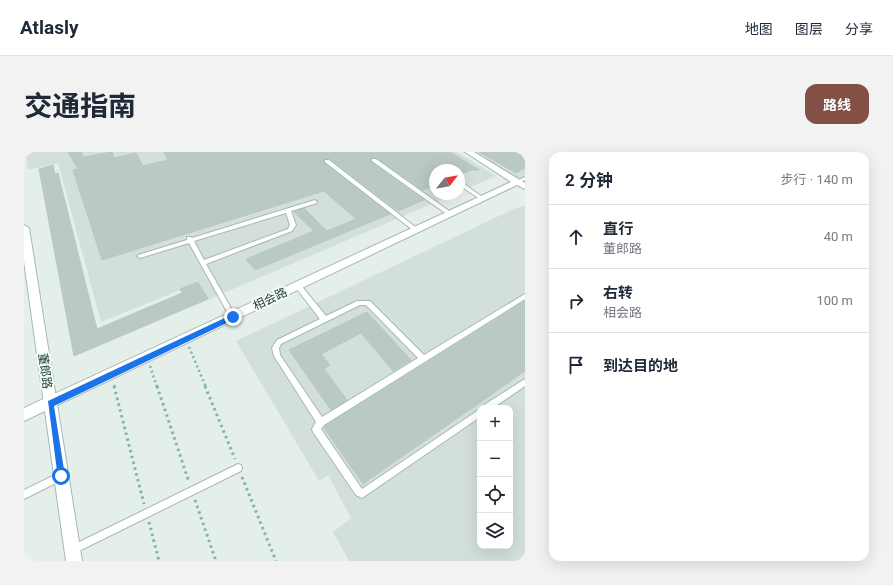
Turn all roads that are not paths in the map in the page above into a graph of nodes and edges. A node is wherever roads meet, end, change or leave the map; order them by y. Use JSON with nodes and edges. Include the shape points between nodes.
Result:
{"nodes":[{"id":1,"x":469,"y":152,"type":"edge"},
{"id":2,"x":374,"y":160,"type":"dead end"},
{"id":3,"x":327,"y":161,"type":"dead end"},
{"id":4,"x":522,"y":183,"type":"edge"},
{"id":5,"x":465,"y":187,"type":"edge"},
{"id":6,"x":482,"y":198,"type":"junction"},
{"id":7,"x":315,"y":202,"type":"dead end"},
{"id":8,"x":288,"y":210,"type":"junction"},
{"id":9,"x":450,"y":214,"type":"junction"},
{"id":10,"x":24,"y":228,"type":"edge"},
{"id":11,"x":416,"y":230,"type":"junction"},
{"id":12,"x":190,"y":239,"type":"junction"},
{"id":13,"x":140,"y":256,"type":"dead end"},
{"id":14,"x":203,"y":263,"type":"junction"},
{"id":15,"x":298,"y":286,"type":"junction"},
{"id":16,"x":525,"y":296,"type":"edge"},
{"id":17,"x":233,"y":317,"type":"junction"},
{"id":18,"x":325,"y":320,"type":"junction"},
{"id":19,"x":422,"y":358,"type":"junction"},
{"id":20,"x":525,"y":382,"type":"edge"},
{"id":21,"x":50,"y":404,"type":"junction"},
{"id":22,"x":491,"y":405,"type":"edge"},
{"id":23,"x":24,"y":415,"type":"edge"},
{"id":24,"x":477,"y":415,"type":"edge"},
{"id":25,"x":321,"y":422,"type":"junction"},
{"id":26,"x":238,"y":468,"type":"road end"},
{"id":27,"x":61,"y":476,"type":"junction"},
{"id":28,"x":24,"y":495,"type":"edge"},
{"id":29,"x":73,"y":555,"type":"edge"}],
"edges":[{"from":1,"to":4,"type":"street"},
{"from":2,"to":9,"type":"lane"},
{"from":3,"to":11,"type":"lane"},
{"from":4,"to":6,"type":"street","name":"相会路"},
{"from":5,"to":6,"type":"lane"},
{"from":6,"to":9,"type":"street","name":"相会路"},
{"from":7,"to":8,"type":"lane"},
{"from":8,"to":12,"type":"lane"},
{"from":8,"to":14,"type":"lane","via":[[293,225],[290,230]]},
{"from":9,"to":11,"type":"street","name":"相会路"},
{"from":10,"to":21,"type":"street","name":"董郎路"},
{"from":11,"to":15,"type":"street","name":"相会路"},
{"from":12,"to":13,"type":"lane"},
{"from":12,"to":14,"type":"lane"},
{"from":14,"to":17,"type":"lane"},
{"from":15,"to":17,"type":"street","name":"相会路"},
{"from":15,"to":18,"type":"lane"},
{"from":16,"to":19,"type":"lane"},
{"from":17,"to":21,"type":"street","name":"相会路"},
{"from":18,"to":19,"type":"lane","via":[[362,302],[368,303]]},
{"from":18,"to":25,"type":"lane","via":[[279,342],[275,348],[277,356]]},
{"from":19,"to":25,"type":"lane"},
{"from":20,"to":22,"type":"lane"},
{"from":21,"to":23,"type":"street","name":"相会路"},
{"from":21,"to":27,"type":"street","name":"董郎路"},
{"from":24,"to":25,"type":"lane","via":[[362,494],[316,429]]},
{"from":26,"to":29,"type":"lane","via":[[147,513]]},
{"from":27,"to":28,"type":"lane"},
{"from":27,"to":29,"type":"street","name":"董郎路"}]}
